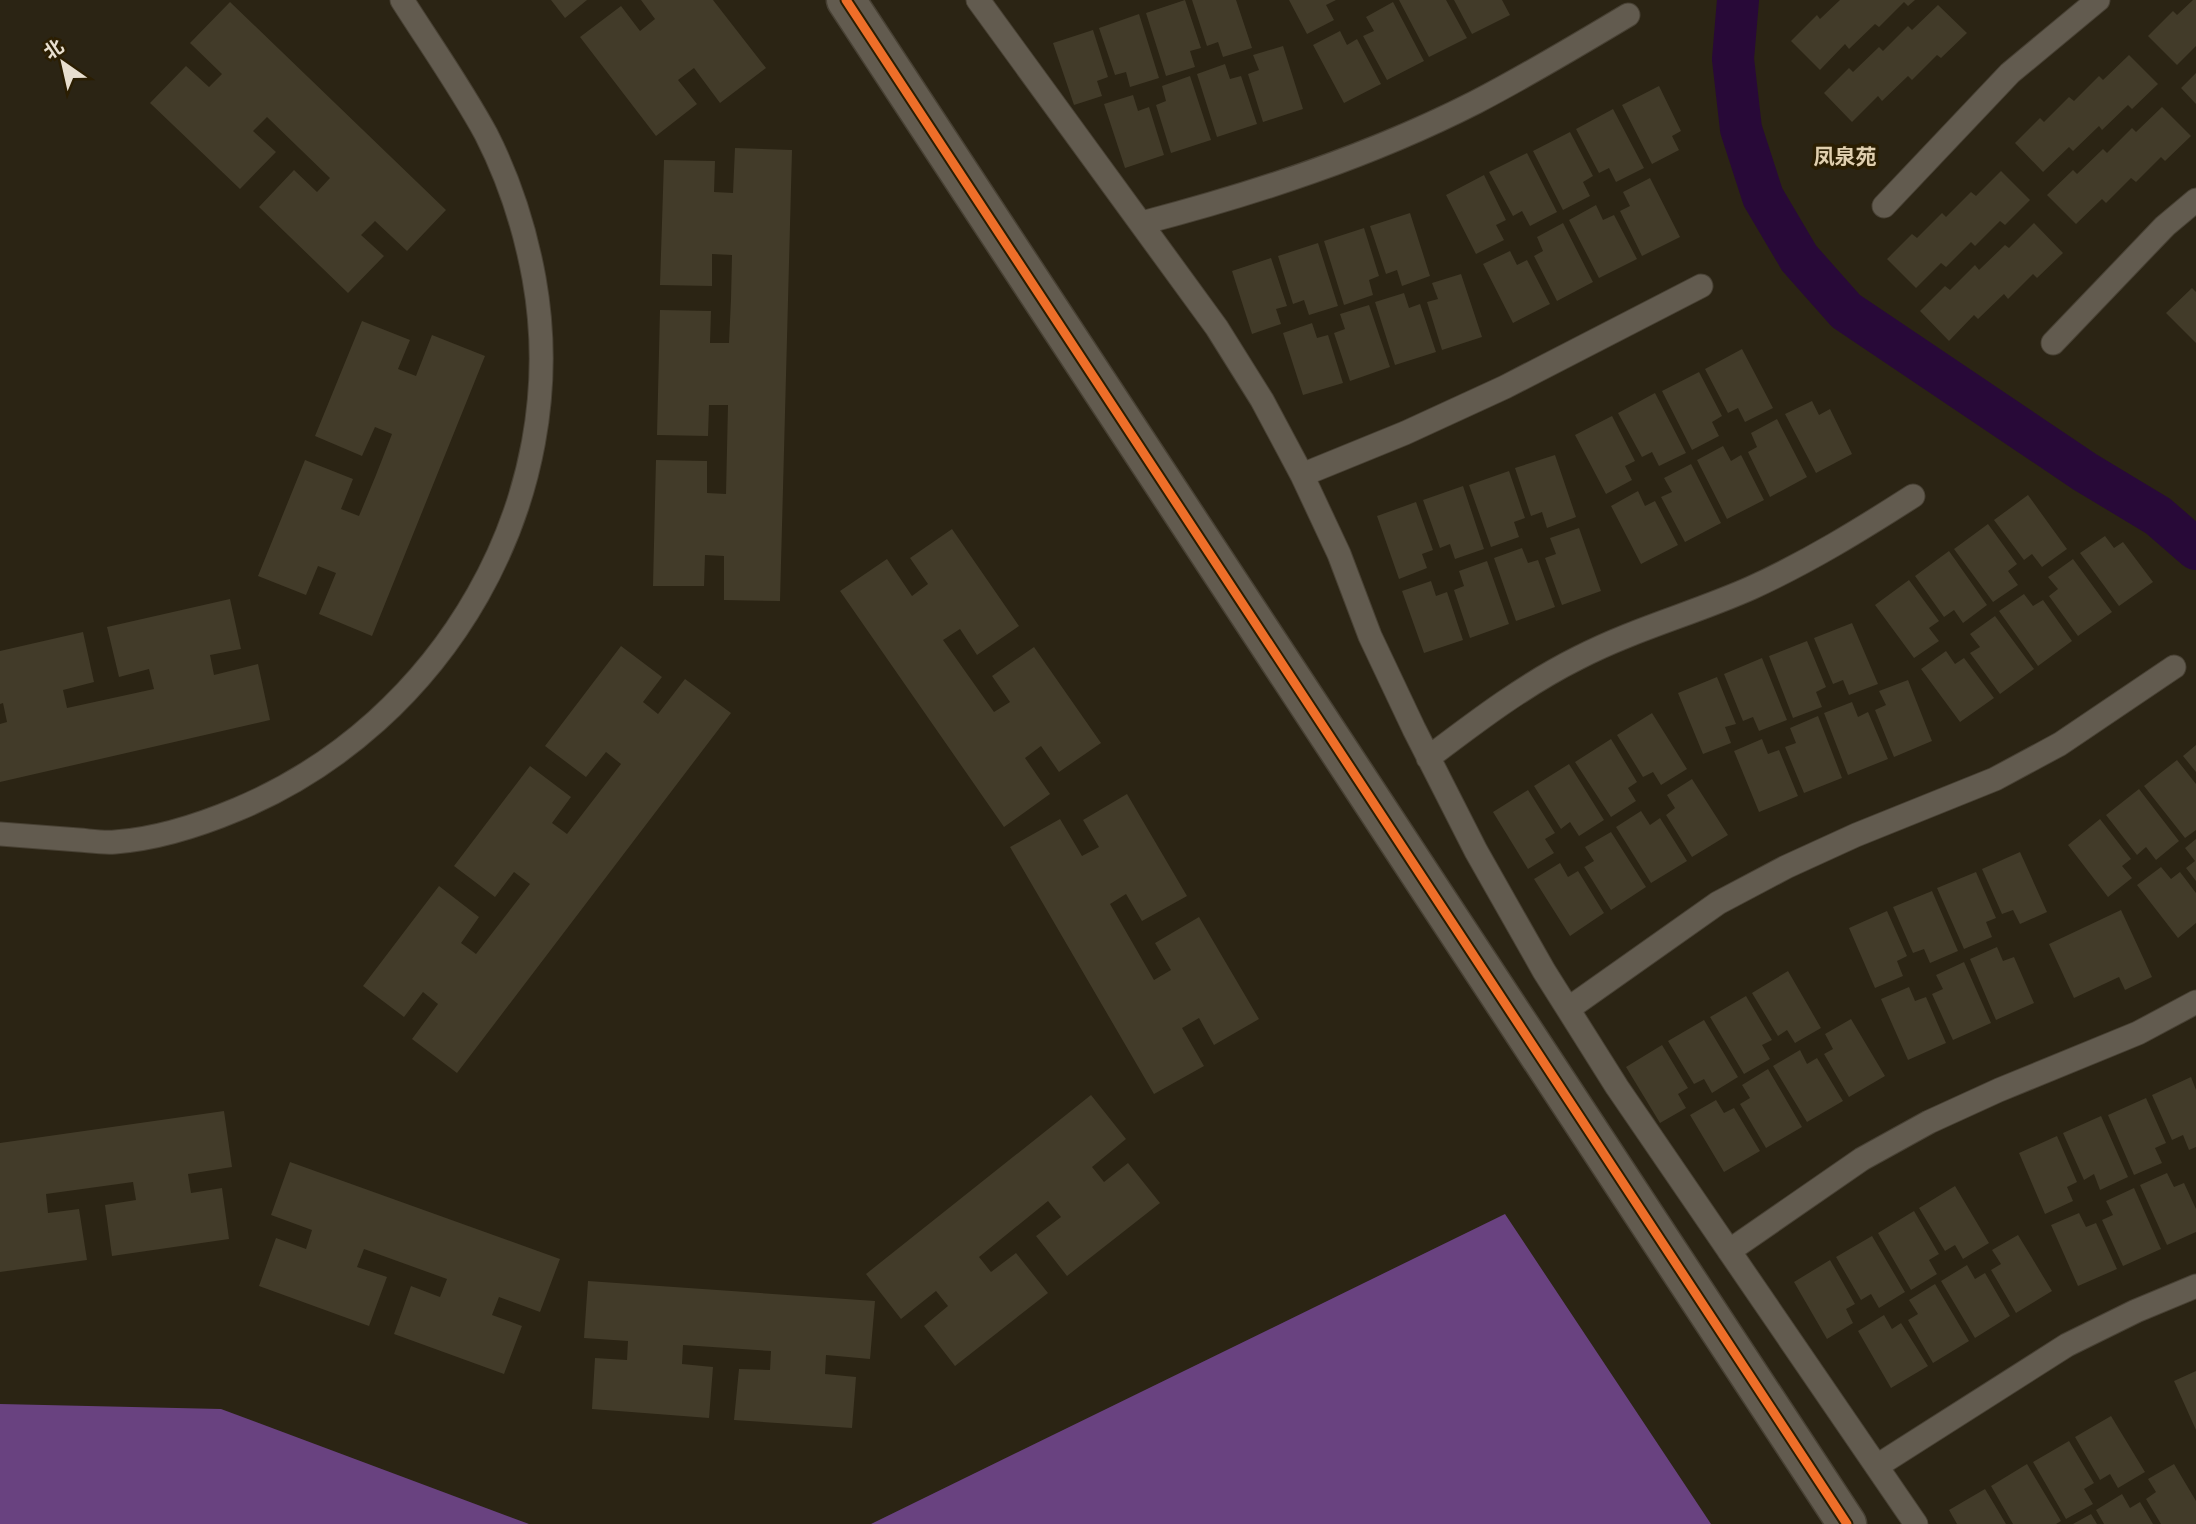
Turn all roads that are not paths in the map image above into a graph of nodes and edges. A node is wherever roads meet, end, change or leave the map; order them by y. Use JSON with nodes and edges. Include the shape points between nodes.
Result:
{"nodes":[{"id":1,"x":402,"y":0,"type":"edge"},
{"id":2,"x":846,"y":0,"type":"edge"},
{"id":3,"x":978,"y":0,"type":"edge"},
{"id":4,"x":2098,"y":0,"type":"edge"},
{"id":5,"x":1628,"y":15,"type":"dead end"},
{"id":6,"x":2196,"y":200,"type":"edge"},
{"id":7,"x":1884,"y":205,"type":"dead end"},
{"id":8,"x":1142,"y":223,"type":"junction"},
{"id":9,"x":1701,"y":286,"type":"dead end"},
{"id":10,"x":2053,"y":342,"type":"dead end"},
{"id":11,"x":1303,"y":475,"type":"junction"},
{"id":12,"x":1913,"y":496,"type":"dead end"},
{"id":13,"x":2174,"y":667,"type":"dead end"},
{"id":14,"x":1428,"y":758,"type":"junction"},
{"id":15,"x":0,"y":834,"type":"edge"},
{"id":16,"x":2196,"y":1002,"type":"edge"},
{"id":17,"x":1568,"y":1009,"type":"junction"},
{"id":18,"x":1729,"y":1251,"type":"junction"},
{"id":19,"x":2196,"y":1286,"type":"edge"},
{"id":20,"x":1877,"y":1466,"type":"junction"},
{"id":21,"x":1847,"y":1524,"type":"edge"},
{"id":22,"x":1916,"y":1524,"type":"edge"}],
"edges":[{"from":1,"to":15,"type":"lane","via":[[485,134],[511,193],[534,280],[540,331],[535,434],[508,534],[486,580],[461,625],[394,707],[311,772],[265,797],[203,822],[114,843]]},
{"from":2,"to":21,"type":"street"},
{"from":3,"to":8,"type":"lane"},
{"from":4,"to":7,"type":"lane","via":[[2010,73]]},
{"from":5,"to":8,"type":"lane","via":[[1474,103],[1394,140],[1227,201]]},
{"from":6,"to":10,"type":"lane"},
{"from":8,"to":11,"type":"lane","via":[[1217,328]]},
{"from":9,"to":11,"type":"lane","via":[[1505,387]]},
{"from":11,"to":14,"type":"lane","via":[[1370,636]]},
{"from":12,"to":14,"type":"lane","via":[[1834,547],[1750,588],[1579,657],[1501,703]]},
{"from":13,"to":17,"type":"lane","via":[[2060,744],[1995,779],[1856,835],[1718,903]]},
{"from":14,"to":17,"type":"lane"},
{"from":16,"to":18,"type":"lane","via":[[2138,1033],[1929,1122],[1862,1159]]},
{"from":17,"to":18,"type":"lane"},
{"from":18,"to":20,"type":"lane"},
{"from":19,"to":20,"type":"lane","via":[[2067,1345]]},
{"from":20,"to":22,"type":"lane"}]}
